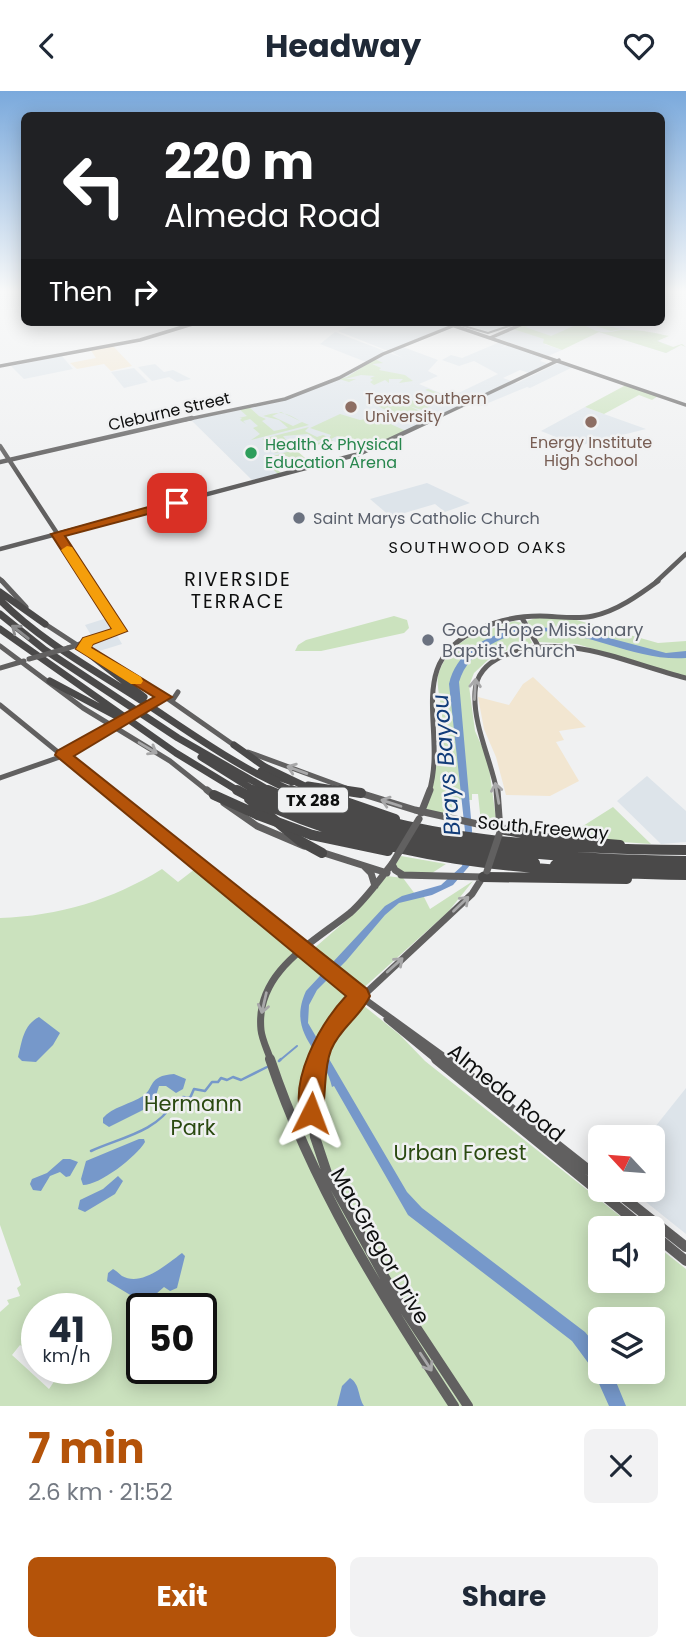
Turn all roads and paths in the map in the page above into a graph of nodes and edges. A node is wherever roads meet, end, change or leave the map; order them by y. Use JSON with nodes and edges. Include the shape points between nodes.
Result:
{"nodes":[{"id":1,"x":65,"y":353,"type":"edge"},
{"id":2,"x":382,"y":353,"type":"edge"},
{"id":3,"x":537,"y":353,"type":"edge"},
{"id":4,"x":559,"y":361,"type":"junction"},
{"id":5,"x":0,"y":366,"type":"edge"},
{"id":6,"x":686,"y":404,"type":"edge"},
{"id":7,"x":0,"y":446,"type":"edge"},
{"id":8,"x":10,"y":460,"type":"junction"},
{"id":9,"x":0,"y":462,"type":"edge"},
{"id":10,"x":57,"y":534,"type":"junction"},
{"id":11,"x":0,"y":549,"type":"edge"},
{"id":12,"x":686,"y":554,"type":"edge"},
{"id":13,"x":0,"y":579,"type":"edge"},
{"id":14,"x":0,"y":592,"type":"edge"},
{"id":15,"x":0,"y":600,"type":"edge"},
{"id":16,"x":0,"y":614,"type":"edge"},
{"id":17,"x":524,"y":620,"type":"junction"},
{"id":18,"x":44,"y":624,"type":"junction"},
{"id":19,"x":0,"y":629,"type":"edge"},
{"id":20,"x":119,"y":630,"type":"junction"},
{"id":21,"x":535,"y":641,"type":"junction"},
{"id":22,"x":0,"y":646,"type":"edge"},
{"id":23,"x":80,"y":647,"type":"junction"},
{"id":24,"x":66,"y":648,"type":"junction"},
{"id":25,"x":10,"y":653,"type":"junction"},
{"id":26,"x":41,"y":658,"type":"junction"},
{"id":27,"x":20,"y":661,"type":"junction"},
{"id":28,"x":2,"y":665,"type":"edge"},
{"id":29,"x":686,"y":678,"type":"edge"},
{"id":30,"x":50,"y":681,"type":"junction"},
{"id":31,"x":161,"y":696,"type":"junction"},
{"id":32,"x":172,"y":701,"type":"junction"},
{"id":33,"x":0,"y":705,"type":"edge"},
{"id":34,"x":93,"y":714,"type":"junction"},
{"id":35,"x":174,"y":721,"type":"junction"},
{"id":36,"x":115,"y":724,"type":"junction"},
{"id":37,"x":136,"y":725,"type":"junction"},
{"id":38,"x":124,"y":733,"type":"junction"},
{"id":39,"x":174,"y":735,"type":"junction"},
{"id":40,"x":89,"y":740,"type":"junction"},
{"id":41,"x":211,"y":745,"type":"junction"},
{"id":42,"x":234,"y":745,"type":"junction"},
{"id":43,"x":63,"y":755,"type":"junction"},
{"id":44,"x":0,"y":778,"type":"edge"},
{"id":45,"x":360,"y":793,"type":"junction"},
{"id":46,"x":214,"y":795,"type":"junction"},
{"id":47,"x":245,"y":795,"type":"junction"},
{"id":48,"x":421,"y":815,"type":"junction"},
{"id":49,"x":424,"y":831,"type":"junction"},
{"id":50,"x":500,"y":844,"type":"junction"},
{"id":51,"x":449,"y":847,"type":"junction"},
{"id":52,"x":686,"y":850,"type":"edge"},
{"id":53,"x":322,"y":853,"type":"junction"},
{"id":54,"x":423,"y":855,"type":"junction"},
{"id":55,"x":686,"y":861,"type":"edge"},
{"id":56,"x":392,"y":864,"type":"junction"},
{"id":57,"x":364,"y":866,"type":"junction"},
{"id":58,"x":686,"y":867,"type":"edge"},
{"id":59,"x":386,"y":873,"type":"junction"},
{"id":60,"x":647,"y":874,"type":"junction"},
{"id":61,"x":686,"y":874,"type":"edge"},
{"id":62,"x":482,"y":875,"type":"junction"},
{"id":63,"x":405,"y":876,"type":"junction"},
{"id":64,"x":375,"y":886,"type":"junction"},
{"id":65,"x":303,"y":950,"type":"junction"},
{"id":66,"x":360,"y":996,"type":"junction"},
{"id":67,"x":499,"y":1106,"type":"junction"},
{"id":68,"x":318,"y":1165,"type":"junction"},
{"id":69,"x":588,"y":1170,"type":"edge"},
{"id":70,"x":628,"y":1202,"type":"edge"},
{"id":71,"x":630,"y":1216,"type":"edge"},
{"id":72,"x":665,"y":1240,"type":"edge"},
{"id":73,"x":682,"y":1249,"type":"edge"},
{"id":74,"x":686,"y":1261,"type":"edge"},
{"id":75,"x":454,"y":1406,"type":"edge"},
{"id":76,"x":468,"y":1406,"type":"edge"}],
"edges":[{"from":1,"to":5,"type":"main road"},
{"from":2,"to":8,"type":"main road","name":"Cleburne Street","via":[[280,401]]},
{"from":3,"to":4,"type":"main road"},
{"from":4,"to":6,"type":"main road"},
{"from":4,"to":10,"type":"main road","via":[[340,459]]},
{"from":7,"to":8,"type":"main road"},
{"from":8,"to":9,"type":"main road","name":"Cleburne Street"},
{"from":8,"to":10,"type":"main road"},
{"from":10,"to":11,"type":"main road"},
{"from":10,"to":20,"type":"main road"},
{"from":12,"to":17,"type":"main road","name":"MacGregor Drive","via":[[606,613]]},
{"from":13,"to":18,"type":"main road"},
{"from":14,"to":18,"type":"highway"},
{"from":15,"to":24,"type":"highway","name":"South Freeway","number":"TX 288","via":[[20,619]]},
{"from":39,"to":16,"type":"highway","one_way":true,"via":[[41,647]]},
{"from":17,"to":21,"type":"main road"},
{"from":17,"to":48,"type":"main road","name":"MacGregor Drive","via":[[498,624],[464,638],[439,664],[435,762]]},
{"from":18,"to":23,"type":"main road"},
{"from":19,"to":26,"type":"highway","name":"South Freeway","number":"TX 288"},
{"from":20,"to":23,"type":"main road"},
{"from":20,"to":23,"type":"main road"},
{"from":21,"to":29,"type":"main road","via":[[579,646]]},
{"from":50,"to":21,"type":"main road","one_way":true,"via":[[500,812],[474,684],[480,671],[494,660]]},
{"from":22,"to":25,"type":"main road"},
{"from":23,"to":24,"type":"main road"},
{"from":23,"to":31,"type":"main road"},
{"from":23,"to":35,"type":"highway"},
{"from":24,"to":27,"type":"main road","bridge":true},
{"from":24,"to":35,"type":"highway","name":"South Freeway","number":"TX 288"},
{"from":24,"to":39,"type":"highway"},
{"from":25,"to":27,"type":"main road"},
{"from":25,"to":28,"type":"main road","via":[[11,660]]},
{"from":26,"to":37,"type":"highway","name":"South Freeway","number":"TX 288"},
{"from":26,"to":51,"type":"highway","via":[[260,794],[340,827]]},
{"from":27,"to":28,"type":"main road"},
{"from":27,"to":30,"type":"main road"},
{"from":30,"to":34,"type":"main road"},
{"from":30,"to":37,"type":"highway"},
{"from":31,"to":32,"type":"main road"},
{"from":31,"to":32,"type":"main road","via":[[175,693]]},
{"from":31,"to":36,"type":"main road","bridge":true},
{"from":32,"to":42,"type":"main road"},
{"from":33,"to":43,"type":"main road","name":"Almeda Road"},
{"from":34,"to":36,"type":"main road"},
{"from":34,"to":40,"type":"main road","via":[[100,725]]},
{"from":35,"to":41,"type":"highway","name":"South Freeway","number":"TX 288"},
{"from":36,"to":38,"type":"main road"},
{"from":36,"to":40,"type":"main road"},
{"from":37,"to":47,"type":"highway","name":"South Freeway","number":"TX 288"},
{"from":38,"to":40,"type":"main road"},
{"from":38,"to":46,"type":"main road","one_way":true},
{"from":39,"to":51,"type":"highway","via":[[261,787],[318,811]]},
{"from":40,"to":43,"type":"main road"},
{"from":41,"to":45,"type":"highway","via":[[281,779]]},
{"from":41,"to":49,"type":"highway","name":"South Freeway","number":"TX 288","via":[[259,776],[313,800]]},
{"from":45,"to":42,"type":"main road","one_way":true},
{"from":42,"to":49,"type":"highway","bridge":true,"via":[[298,785]]},
{"from":43,"to":44,"type":"main road"},
{"from":43,"to":65,"type":"main road","name":"Almeda Road"},
{"from":48,"to":45,"type":"main road","one_way":true},
{"from":46,"to":53,"type":"main road","via":[[257,826]]},
{"from":46,"to":54,"type":"highway","bridge":true,"via":[[312,835]]},
{"from":47,"to":53,"type":"highway","via":[[289,833]]},
{"from":47,"to":54,"type":"highway","name":"South Freeway","number":"TX 288","via":[[354,838]]},
{"from":48,"to":50,"type":"main road","via":[[444,817]]},
{"from":48,"to":56,"type":"main road","name":"MacGregor Drive","bridge":true},
{"from":49,"to":51,"type":"highway","name":"South Freeway","number":"TX 288"},
{"from":50,"to":51,"type":"highway","name":"South Freeway","number":"TX 288"},
{"from":50,"to":51,"type":"highway"},
{"from":50,"to":52,"type":"highway","name":"South Freeway","number":"TX 288"},
{"from":50,"to":52,"type":"highway","via":[[565,841]]},
{"from":50,"to":55,"type":"highway","via":[[617,860]]},
{"from":50,"to":58,"type":"highway","via":[[558,865]]},
{"from":50,"to":60,"type":"highway","name":"South Freeway","number":"TX 288"},
{"from":50,"to":62,"type":"main road","bridge":true},
{"from":51,"to":54,"type":"highway","name":"South Freeway","number":"TX 288"},
{"from":53,"to":57,"type":"main road"},
{"from":56,"to":59,"type":"main road","name":"MacGregor Drive"},
{"from":56,"to":63,"type":"main road"},
{"from":57,"to":59,"type":"main road"},
{"from":57,"to":64,"type":"main road"},
{"from":59,"to":63,"type":"main road"},
{"from":59,"to":64,"type":"main road","name":"MacGregor Drive"},
{"from":60,"to":61,"type":"highway","name":"South Freeway","number":"TX 288"},
{"from":60,"to":62,"type":"highway","via":[[633,879]]},
{"from":62,"to":63,"type":"main road"},
{"from":66,"to":62,"type":"main road","name":"MacGregor Drive","one_way":true,"via":[[472,894]]},
{"from":64,"to":65,"type":"main road","name":"MacGregor Drive","via":[[340,922]]},
{"from":65,"to":66,"type":"main road","name":"Almeda Road"},
{"from":65,"to":68,"type":"main road","name":"MacGregor Drive","one_way":true,"via":[[271,983],[260,1022],[289,1115]]},
{"from":66,"to":67,"type":"main road","name":"Almeda Road","via":[[421,1038]]},
{"from":66,"to":68,"type":"main road","name":"MacGregor Drive","via":[[330,1031],[319,1055],[312,1084]]},
{"from":67,"to":69,"type":"main road","name":"Almeda Road"},
{"from":67,"to":71,"type":"main road","name":"Almeda Road"},
{"from":68,"to":75,"type":"main road","name":"MacGregor Drive","one_way":true,"via":[[384,1298]]},
{"from":68,"to":76,"type":"main road","name":"MacGregor Drive","via":[[394,1294]]},
{"from":70,"to":73,"type":"main road"},
{"from":72,"to":73,"type":"main road"},
{"from":73,"to":74,"type":"main road"}]}
